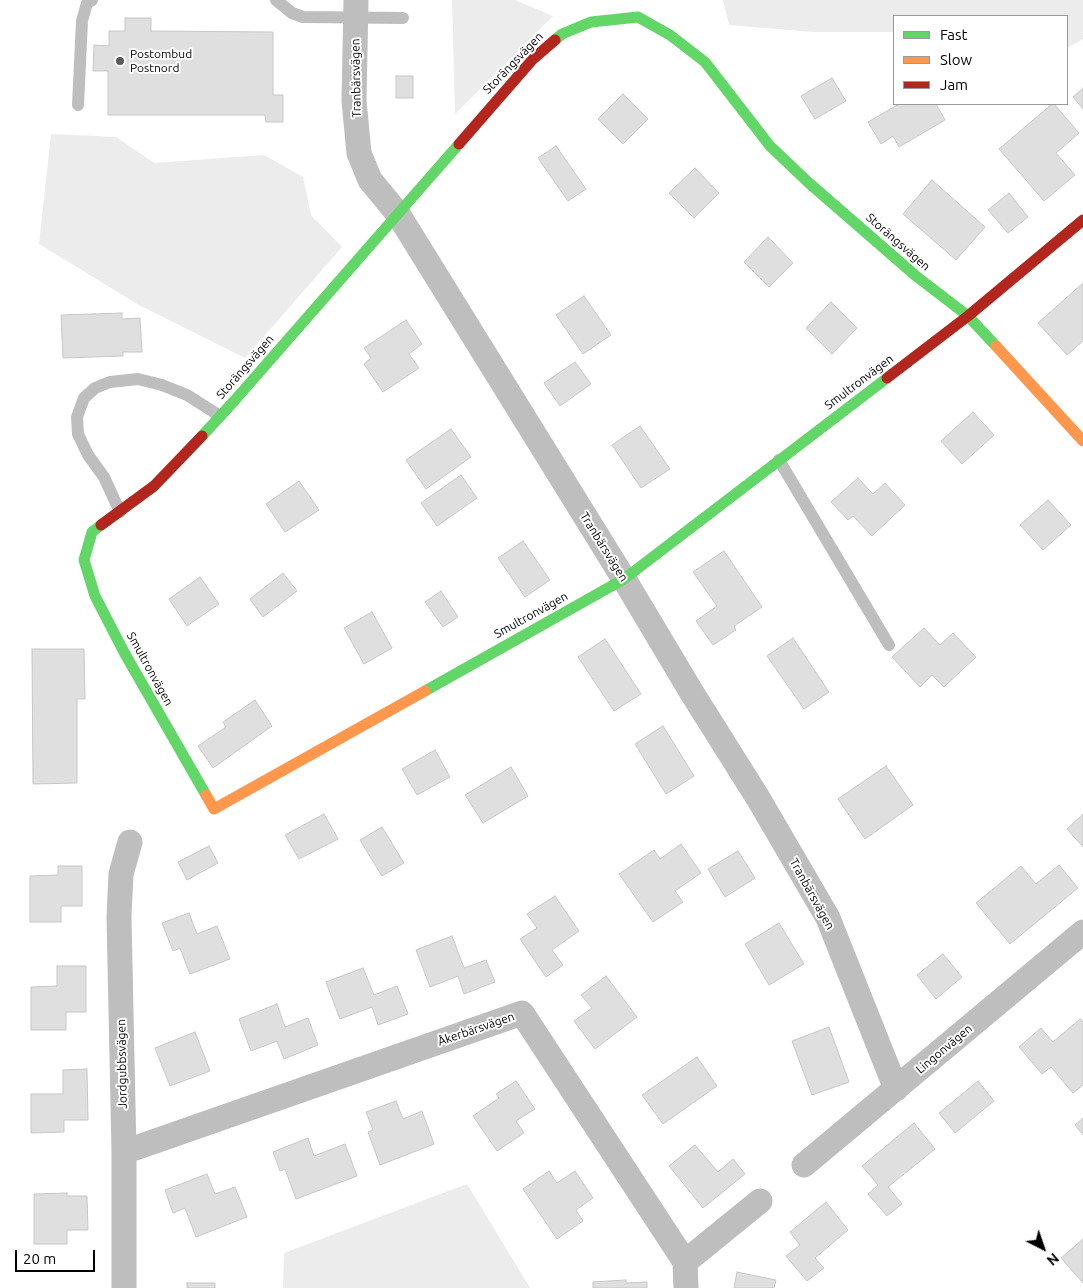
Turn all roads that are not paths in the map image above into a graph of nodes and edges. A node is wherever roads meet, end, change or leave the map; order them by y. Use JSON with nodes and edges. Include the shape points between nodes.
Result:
{"nodes":[{"id":1,"x":92,"y":0,"type":"edge"},
{"id":2,"x":276,"y":0,"type":"edge"},
{"id":3,"x":356,"y":9,"type":"edge"},
{"id":4,"x":403,"y":18,"type":"dead end"},
{"id":5,"x":78,"y":105,"type":"dead end"},
{"id":6,"x":398,"y":214,"type":"junction"},
{"id":7,"x":1083,"y":220,"type":"edge"},
{"id":8,"x":968,"y":316,"type":"junction"},
{"id":9,"x":220,"y":416,"type":"junction"},
{"id":10,"x":1083,"y":441,"type":"edge"},
{"id":11,"x":779,"y":460,"type":"junction"},
{"id":12,"x":120,"y":512,"type":"junction"},
{"id":13,"x":92,"y":532,"type":"joint"},
{"id":14,"x":624,"y":579,"type":"junction"},
{"id":15,"x":889,"y":645,"type":"dead end"},
{"id":16,"x":130,"y":842,"type":"dead end"},
{"id":17,"x":1083,"y":932,"type":"edge"},
{"id":18,"x":896,"y":1089,"type":"junction"},
{"id":19,"x":124,"y":1152,"type":"junction"},
{"id":20,"x":804,"y":1165,"type":"dead end"},
{"id":21,"x":760,"y":1201,"type":"dead end"},
{"id":22,"x":685,"y":1262,"type":"junction"},
{"id":23,"x":124,"y":1288,"type":"edge"},
{"id":24,"x":686,"y":1288,"type":"edge"}],
"edges":[{"from":1,"to":5,"type":"lane","via":[[87,3],[82,21]]},
{"from":2,"to":3,"type":"lane","via":[[303,17]]},
{"from":3,"to":4,"type":"lane"},
{"from":3,"to":6,"type":"street","name":"Tranbärsvägen","via":[[354,101],[359,153],[370,180]]},
{"from":6,"to":8,"type":"street","name":"Storängsvägen","via":[[533,60],[562,34],[591,22],[638,18],[670,35],[705,62],[770,146],[916,276]]},
{"from":6,"to":9,"type":"street","name":"Storängsvägen"},
{"from":6,"to":14,"type":"street","name":"Tranbärsvägen"},
{"from":7,"to":8,"type":"street","name":"Smultronvägen"},
{"from":8,"to":10,"type":"street","name":"Storängsvägen"},
{"from":8,"to":11,"type":"street","name":"Smultronvägen"},
{"from":9,"to":12,"type":"street","name":"Storängsvägen","via":[[154,486]]},
{"from":9,"to":12,"type":"lane","via":[[187,395],[138,379],[110,382],[95,388],[84,398],[77,417],[78,434],[104,477]]},
{"from":11,"to":14,"type":"street","name":"Smultronvägen"},
{"from":11,"to":15,"type":"lane"},
{"from":12,"to":13,"type":"street","name":"Storängsvägen"},
{"from":13,"to":14,"type":"street","name":"Smultronvägen","via":[[84,560],[95,596],[214,809]]},
{"from":14,"to":18,"type":"street","name":"Tranbärsvägen","via":[[828,918]]},
{"from":16,"to":19,"type":"street","name":"Jordgubbsvägen","via":[[120,874]]},
{"from":17,"to":18,"type":"street","name":"Lingonvägen"},
{"from":18,"to":20,"type":"street","name":"Lingonvägen"},
{"from":19,"to":22,"type":"street","name":"Åkerbärsvägen","via":[[522,1013]]},
{"from":19,"to":23,"type":"street","name":"Jordgubbsvägen"},
{"from":21,"to":22,"type":"street"},
{"from":22,"to":24,"type":"street"}]}
